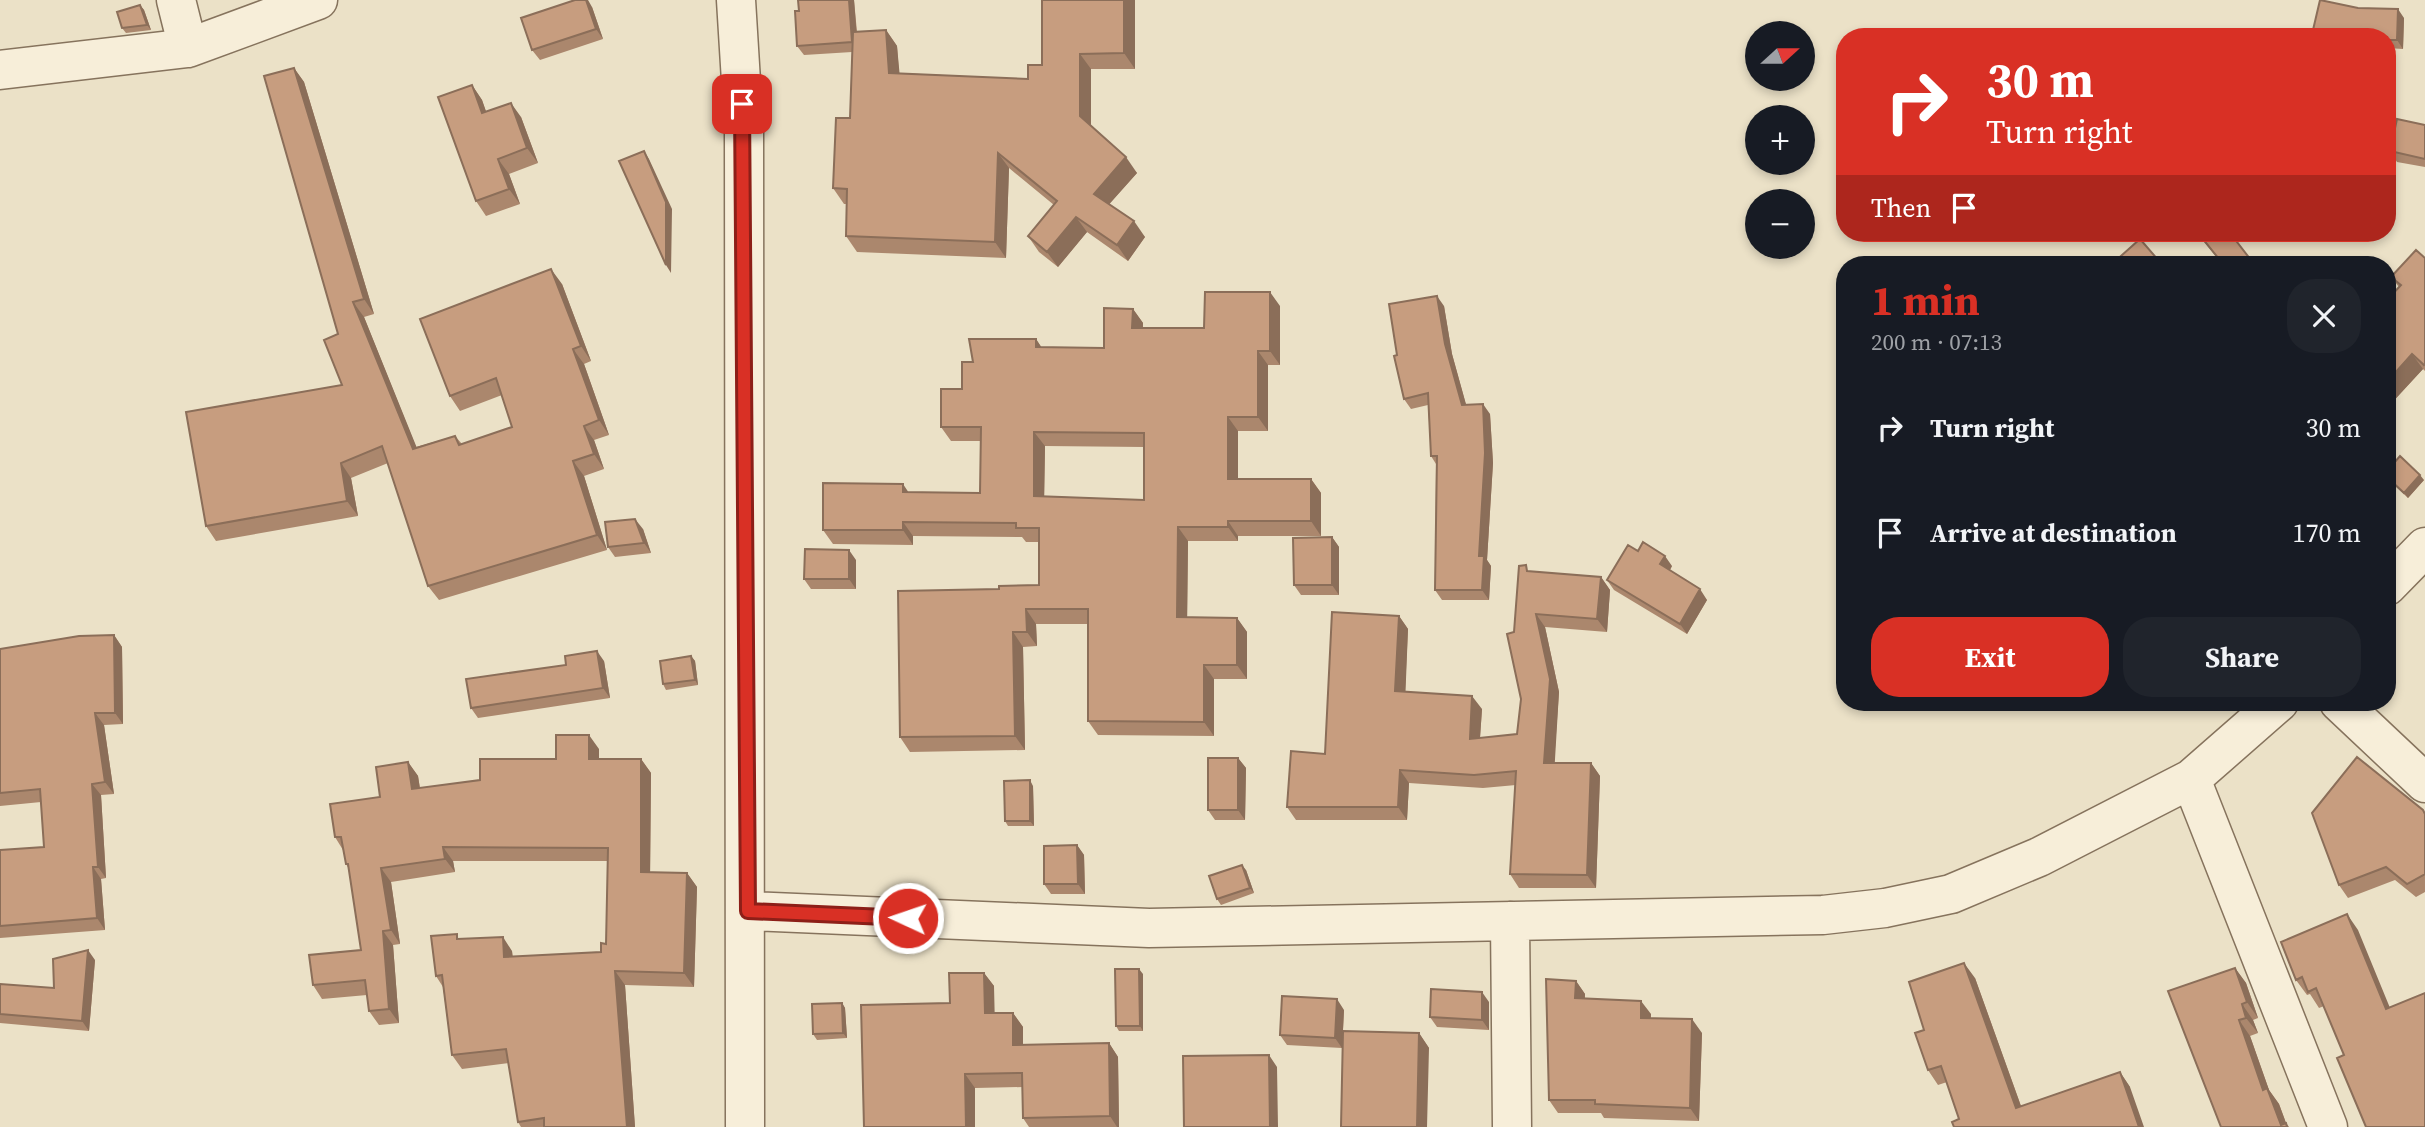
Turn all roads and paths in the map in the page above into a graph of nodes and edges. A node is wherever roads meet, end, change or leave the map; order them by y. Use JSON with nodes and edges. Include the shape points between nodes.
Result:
{"nodes":[{"id":1,"x":177,"y":0,"type":"edge"},
{"id":2,"x":318,"y":0,"type":"edge"},
{"id":3,"x":736,"y":0,"type":"edge"},
{"id":4,"x":188,"y":48,"type":"junction"},
{"id":5,"x":0,"y":70,"type":"edge"},
{"id":6,"x":2425,"y":547,"type":"edge"},
{"id":7,"x":2396,"y":577,"type":"edge"},
{"id":8,"x":2269,"y":711,"type":"edge"},
{"id":9,"x":2349,"y":711,"type":"edge"},
{"id":10,"x":2191,"y":779,"type":"junction"},
{"id":11,"x":2425,"y":783,"type":"edge"},
{"id":12,"x":748,"y":911,"type":"junction"},
{"id":13,"x":1510,"y":921,"type":"junction"},
{"id":14,"x":746,"y":1127,"type":"edge"},
{"id":15,"x":1512,"y":1127,"type":"edge"},
{"id":16,"x":2328,"y":1127,"type":"edge"}],
"edges":[{"from":1,"to":4,"type":"street"},
{"from":2,"to":4,"type":"street"},
{"from":3,"to":12,"type":"street","via":[[744,130]]},
{"from":4,"to":5,"type":"street"},
{"from":6,"to":7,"type":"street"},
{"from":8,"to":10,"type":"street"},
{"from":9,"to":11,"type":"street"},
{"from":10,"to":13,"type":"street","via":[[2001,873],[1951,894],[1885,908],[1823,915]]},
{"from":10,"to":16,"type":"street"},
{"from":12,"to":13,"type":"street","via":[[1149,928]]},
{"from":12,"to":14,"type":"street"},
{"from":13,"to":15,"type":"street"}]}
